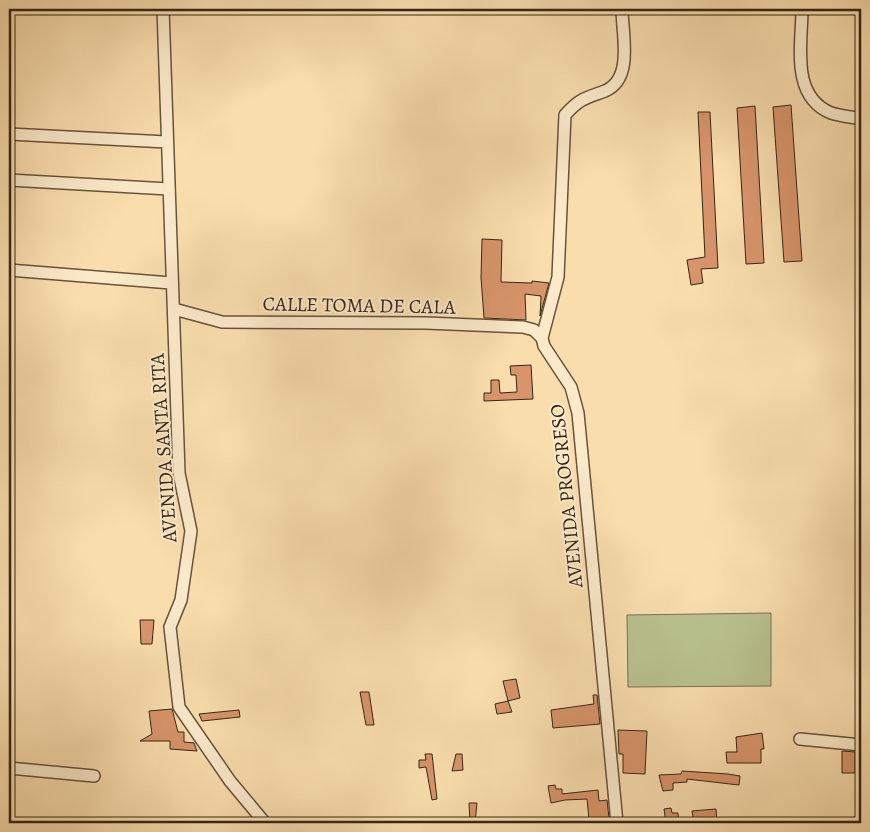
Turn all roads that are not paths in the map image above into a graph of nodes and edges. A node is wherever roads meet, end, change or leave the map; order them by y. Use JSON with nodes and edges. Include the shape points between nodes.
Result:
{"nodes":[{"id":1,"x":163,"y":9,"type":"edge"},
{"id":2,"x":622,"y":9,"type":"edge"},
{"id":3,"x":802,"y":9,"type":"edge"},
{"id":4,"x":861,"y":119,"type":"edge"},
{"id":5,"x":9,"y":134,"type":"edge"},
{"id":6,"x":167,"y":142,"type":"junction"},
{"id":7,"x":9,"y":180,"type":"edge"},
{"id":8,"x":169,"y":188,"type":"junction"},
{"id":9,"x":9,"y":270,"type":"edge"},
{"id":10,"x":171,"y":283,"type":"junction"},
{"id":11,"x":174,"y":309,"type":"junction"},
{"id":12,"x":542,"y":338,"type":"junction"},
{"id":13,"x":800,"y":739,"type":"dead end"},
{"id":14,"x":861,"y":745,"type":"edge"},
{"id":15,"x":9,"y":768,"type":"edge"},
{"id":16,"x":94,"y":776,"type":"dead end"},
{"id":17,"x":266,"y":823,"type":"edge"},
{"id":18,"x":617,"y":823,"type":"edge"}],
"edges":[{"from":1,"to":6,"type":"street","name":"AVENIDA SANTA RITA"},
{"from":2,"to":12,"type":"street","via":[[625,61],[619,79],[605,91],[590,95],[574,105],[566,115],[558,278]]},
{"from":3,"to":4,"type":"street","via":[[801,74],[810,96],[832,113]]},
{"from":5,"to":6,"type":"street"},
{"from":6,"to":8,"type":"street","name":"AVENIDA SANTA RITA"},
{"from":7,"to":8,"type":"street"},
{"from":8,"to":10,"type":"street","name":"AVENIDA SANTA RITA"},
{"from":9,"to":10,"type":"street"},
{"from":10,"to":11,"type":"street","name":"AVENIDA SANTA RITA"},
{"from":11,"to":12,"type":"street","name":"CALLE TOMA DE CALA","via":[[222,322],[523,327],[534,330]]},
{"from":11,"to":17,"type":"street","name":"AVENIDA SANTA RITA","via":[[179,473],[191,531],[182,599],[170,627],[179,707],[230,781]]},
{"from":12,"to":18,"type":"street","name":"AVENIDA PROGRESO","via":[[571,387],[578,413]]},
{"from":13,"to":14,"type":"street"},
{"from":15,"to":16,"type":"street"}]}
